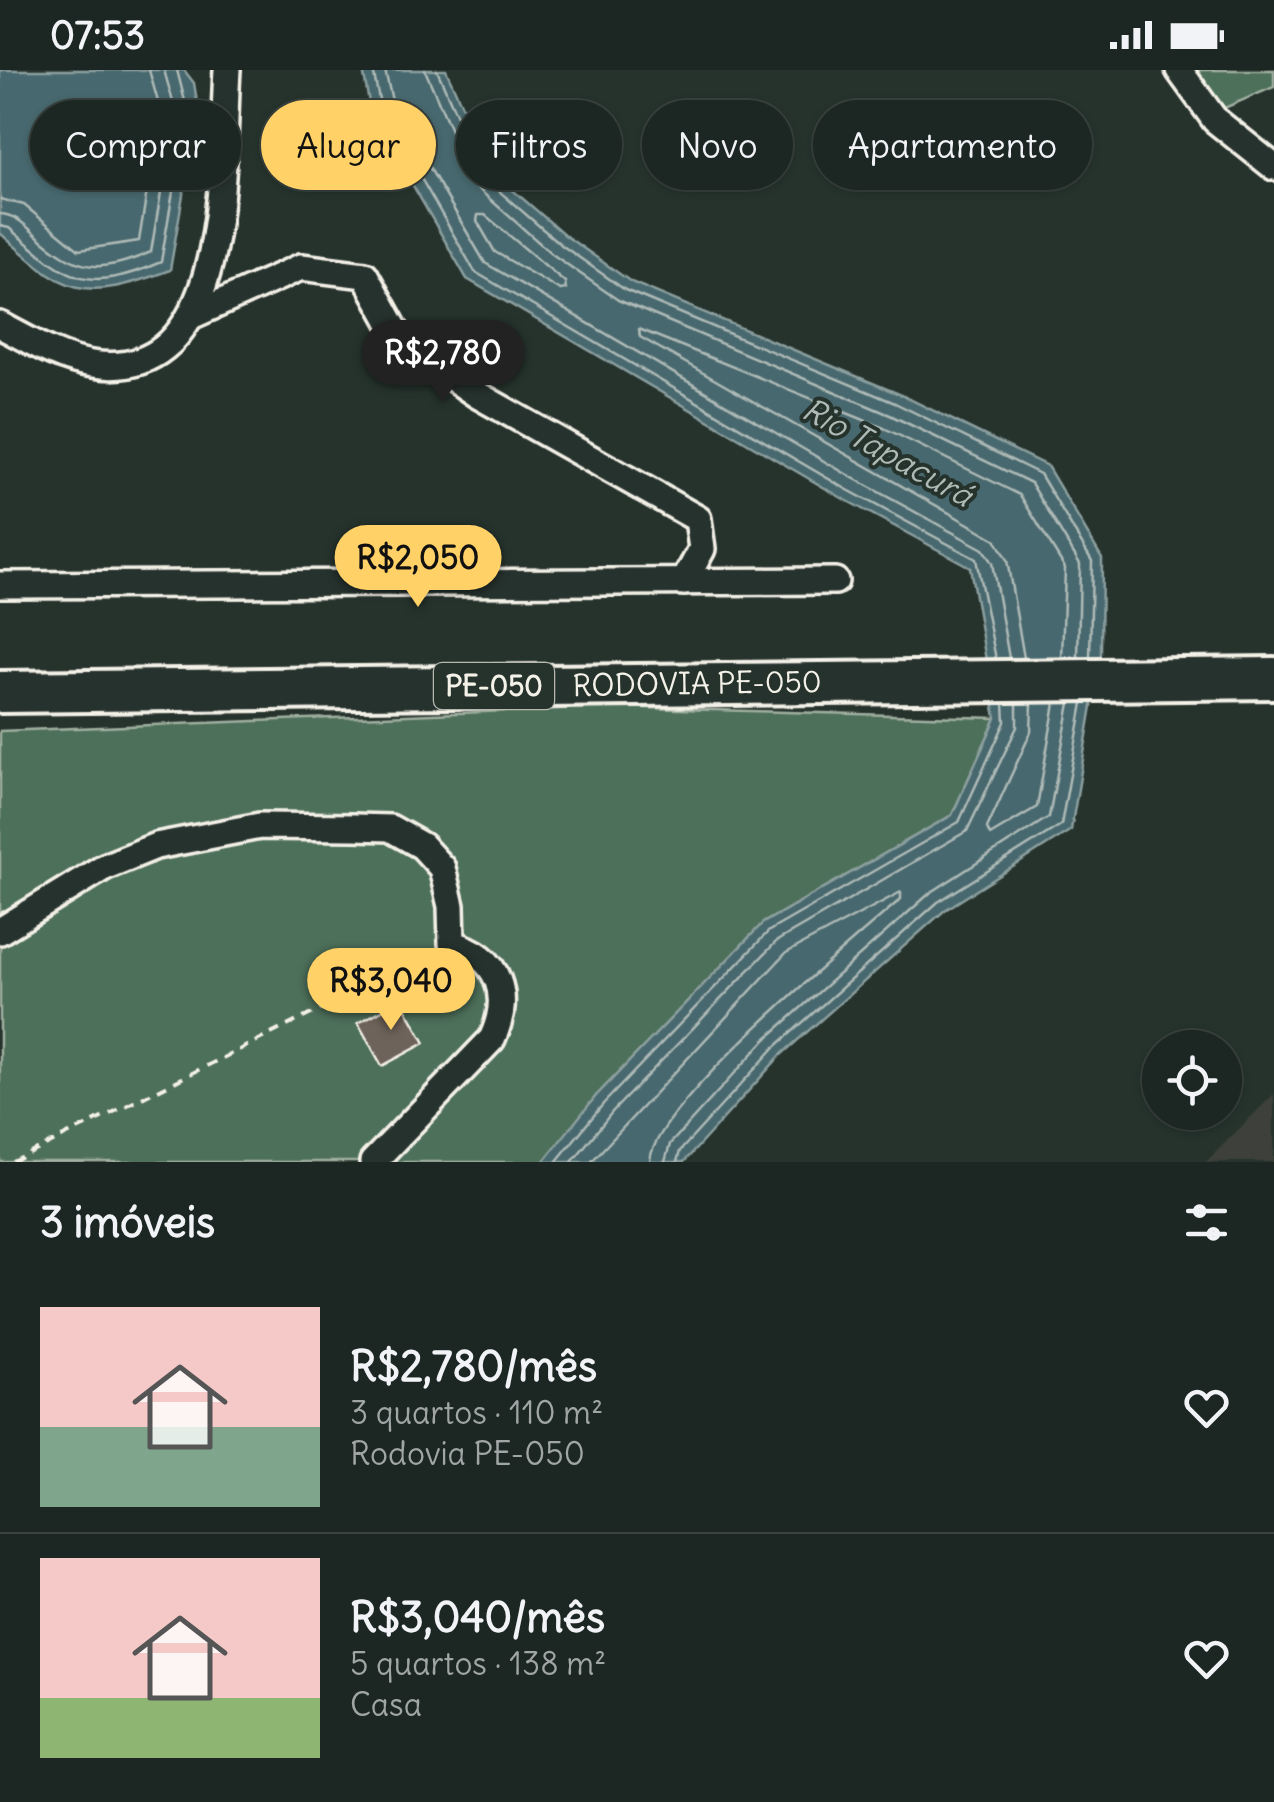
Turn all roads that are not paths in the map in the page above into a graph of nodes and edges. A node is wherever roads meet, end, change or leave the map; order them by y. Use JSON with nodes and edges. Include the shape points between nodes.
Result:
{"nodes":[{"id":1,"x":227,"y":70,"type":"edge"},
{"id":2,"x":1179,"y":70,"type":"edge"},
{"id":3,"x":1274,"y":168,"type":"edge"},
{"id":4,"x":191,"y":316,"type":"junction"},
{"id":5,"x":0,"y":325,"type":"edge"},
{"id":6,"x":835,"y":581,"type":"dead end"},
{"id":7,"x":684,"y":582,"type":"junction"},
{"id":8,"x":0,"y":585,"type":"edge"},
{"id":9,"x":1274,"y":678,"type":"edge"},
{"id":10,"x":0,"y":692,"type":"edge"},
{"id":11,"x":0,"y":931,"type":"edge"},
{"id":12,"x":373,"y":1162,"type":"edge"}],
"edges":[{"from":1,"to":4,"type":"street","via":[[213,255]]},
{"from":2,"to":3,"type":"street","via":[[1215,120]]},
{"from":4,"to":5,"type":"street","via":[[156,355],[119,365],[73,360]]},
{"from":4,"to":7,"type":"street","via":[[301,267],[365,276],[404,344],[476,394],[698,519],[702,549]]},
{"from":6,"to":7,"type":"street"},
{"from":7,"to":8,"type":"street"},
{"from":9,"to":10,"type":"main road","name":"RODOVIA PE-050","number":"PE-050"},
{"from":11,"to":12,"type":"street","via":[[104,868],[156,846],[260,826],[390,828],[422,846],[442,868],[452,944],[488,961],[504,999],[501,1020],[492,1039]]}]}
